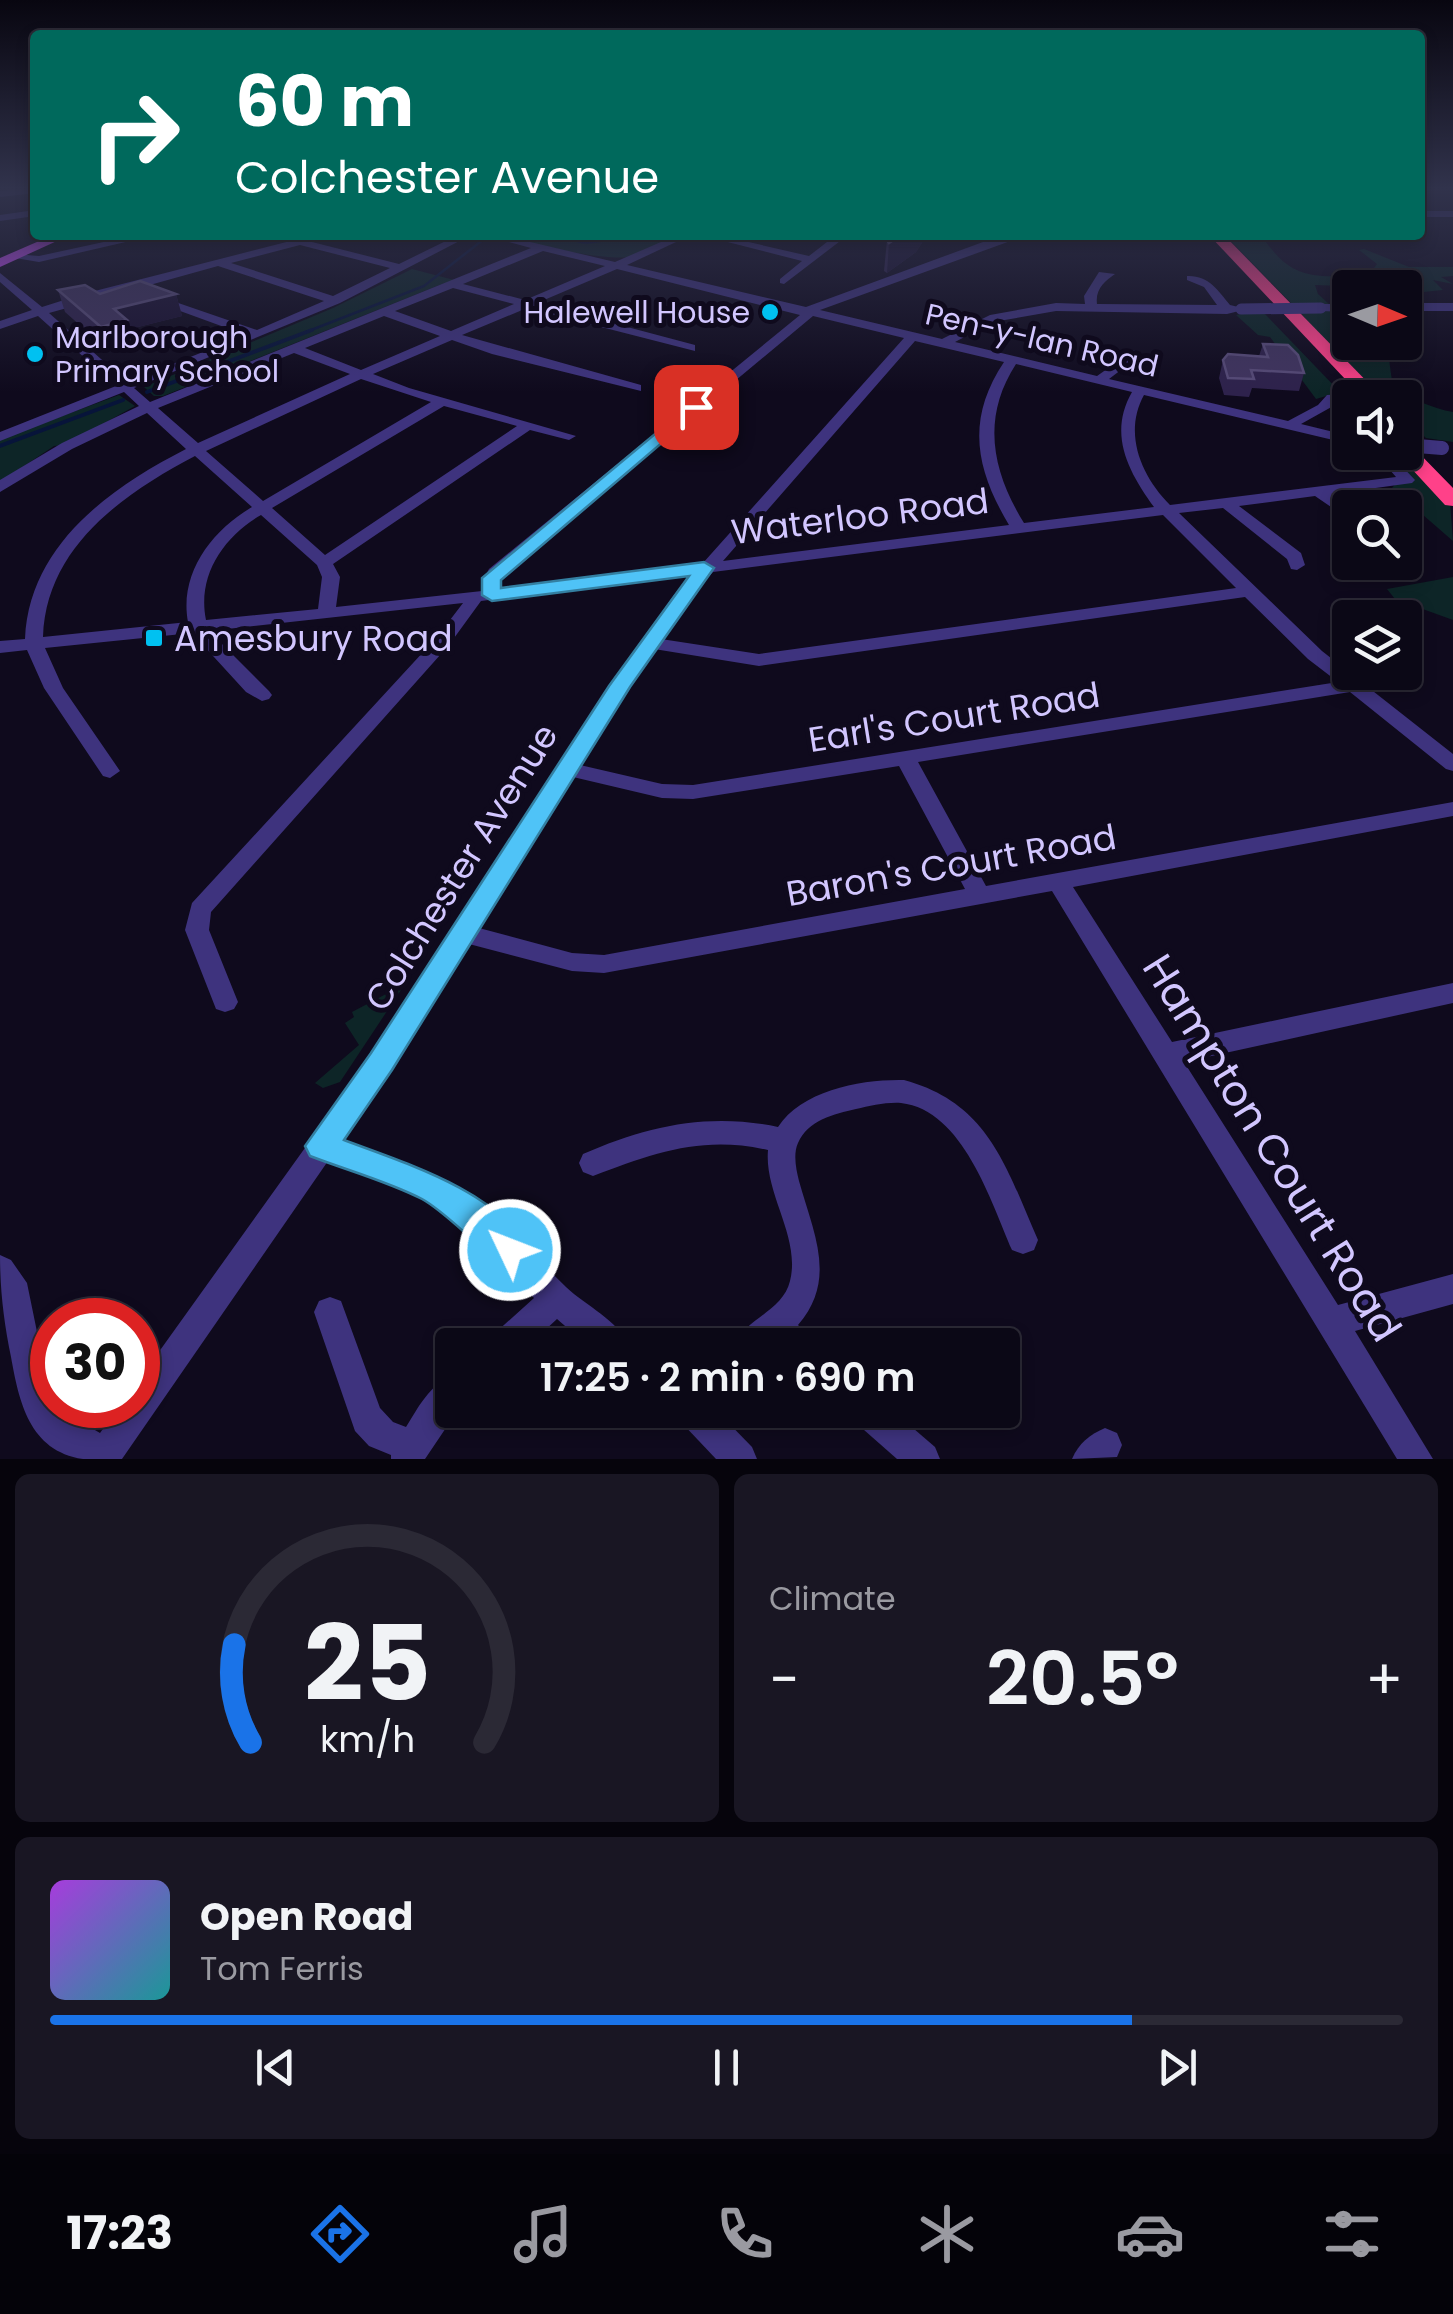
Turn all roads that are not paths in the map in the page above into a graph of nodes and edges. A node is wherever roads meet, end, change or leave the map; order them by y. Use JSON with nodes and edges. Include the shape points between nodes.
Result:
{"nodes":[{"id":1,"x":53,"y":256,"type":"edge"},
{"id":2,"x":242,"y":256,"type":"edge"},
{"id":3,"x":356,"y":256,"type":"edge"},
{"id":4,"x":426,"y":256,"type":"edge"},
{"id":5,"x":522,"y":256,"type":"edge"},
{"id":6,"x":574,"y":256,"type":"edge"},
{"id":7,"x":638,"y":256,"type":"edge"},
{"id":8,"x":794,"y":256,"type":"edge"},
{"id":9,"x":815,"y":256,"type":"edge"},
{"id":10,"x":954,"y":256,"type":"edge"},
{"id":11,"x":1221,"y":256,"type":"edge"},
{"id":12,"x":1239,"y":256,"type":"edge"},
{"id":13,"x":7,"y":260,"type":"edge"},
{"id":14,"x":810,"y":260,"type":"junction"},
{"id":15,"x":218,"y":262,"type":"junction"},
{"id":16,"x":615,"y":266,"type":"junction"},
{"id":17,"x":403,"y":268,"type":"junction"},
{"id":18,"x":1109,"y":274,"type":"dead end"},
{"id":19,"x":0,"y":276,"type":"edge"},
{"id":20,"x":1191,"y":278,"type":"dead end"},
{"id":21,"x":456,"y":285,"type":"junction"},
{"id":22,"x":124,"y":287,"type":"junction"},
{"id":23,"x":756,"y":300,"type":"junction"},
{"id":24,"x":336,"y":302,"type":"junction"},
{"id":25,"x":528,"y":304,"type":"junction"},
{"id":26,"x":1453,"y":306,"type":"edge"},
{"id":27,"x":1090,"y":307,"type":"junction"},
{"id":28,"x":1422,"y":307,"type":"edge"},
{"id":29,"x":1332,"y":308,"type":"edge"},
{"id":30,"x":1234,"y":310,"type":"junction"},
{"id":31,"x":37,"y":311,"type":"junction"},
{"id":32,"x":384,"y":312,"type":"junction"},
{"id":33,"x":806,"y":312,"type":"junction"},
{"id":34,"x":0,"y":326,"type":"edge"},
{"id":35,"x":258,"y":335,"type":"junction"},
{"id":36,"x":451,"y":336,"type":"junction"},
{"id":37,"x":911,"y":338,"type":"junction"},
{"id":38,"x":942,"y":344,"type":"junction"},
{"id":39,"x":294,"y":348,"type":"junction"},
{"id":40,"x":691,"y":348,"type":"dead end"},
{"id":41,"x":1134,"y":354,"type":"dead end"},
{"id":42,"x":1012,"y":360,"type":"junction"},
{"id":43,"x":360,"y":374,"type":"junction"},
{"id":44,"x":1332,"y":380,"type":"edge"},
{"id":45,"x":1372,"y":380,"type":"edge"},
{"id":46,"x":1098,"y":381,"type":"junction"},
{"id":47,"x":125,"y":387,"type":"junction"},
{"id":48,"x":636,"y":388,"type":"dead end"},
{"id":49,"x":1139,"y":391,"type":"junction"},
{"id":50,"x":1332,"y":398,"type":"edge"},
{"id":51,"x":441,"y":402,"type":"junction"},
{"id":52,"x":148,"y":408,"type":"junction"},
{"id":53,"x":0,"y":420,"type":"edge"},
{"id":54,"x":526,"y":426,"type":"junction"},
{"id":55,"x":1290,"y":428,"type":"junction"},
{"id":56,"x":20,"y":429,"type":"junction"},
{"id":57,"x":569,"y":436,"type":"dead end"},
{"id":58,"x":1332,"y":436,"type":"edge"},
{"id":59,"x":0,"y":437,"type":"edge"},
{"id":60,"x":1422,"y":448,"type":"edge"},
{"id":61,"x":1448,"y":448,"type":"edge"},
{"id":62,"x":196,"y":450,"type":"junction"},
{"id":63,"x":1422,"y":451,"type":"edge"},
{"id":64,"x":1404,"y":470,"type":"edge"},
{"id":65,"x":1419,"y":470,"type":"edge"},
{"id":66,"x":1453,"y":480,"type":"edge"},
{"id":67,"x":0,"y":487,"type":"edge"},
{"id":68,"x":1318,"y":490,"type":"junction"},
{"id":69,"x":1453,"y":500,"type":"edge"},
{"id":70,"x":1332,"y":501,"type":"edge"},
{"id":71,"x":1225,"y":502,"type":"junction"},
{"id":72,"x":261,"y":508,"type":"junction"},
{"id":73,"x":1165,"y":510,"type":"junction"},
{"id":74,"x":1019,"y":528,"type":"junction"},
{"id":75,"x":324,"y":563,"type":"junction"},
{"id":76,"x":1297,"y":565,"type":"dead end"},
{"id":77,"x":704,"y":568,"type":"junction"},
{"id":78,"x":1248,"y":591,"type":"junction"},
{"id":79,"x":482,"y":596,"type":"junction"},
{"id":80,"x":326,"y":614,"type":"junction"},
{"id":81,"x":199,"y":627,"type":"junction"},
{"id":82,"x":649,"y":643,"type":"junction"},
{"id":83,"x":34,"y":644,"type":"junction"},
{"id":84,"x":0,"y":646,"type":"edge"},
{"id":85,"x":1332,"y":668,"type":"edge"},
{"id":86,"x":1332,"y":689,"type":"edge"},
{"id":87,"x":1357,"y":690,"type":"edge"},
{"id":88,"x":262,"y":694,"type":"dead end"},
{"id":89,"x":905,"y":758,"type":"junction"},
{"id":90,"x":1453,"y":764,"type":"edge"},
{"id":91,"x":567,"y":769,"type":"junction"},
{"id":92,"x":110,"y":771,"type":"dead end"},
{"id":93,"x":1453,"y":809,"type":"edge"},
{"id":94,"x":1058,"y":881,"type":"junction"},
{"id":95,"x":980,"y":895,"type":"junction"},
{"id":96,"x":462,"y":933,"type":"junction"},
{"id":97,"x":1453,"y":993,"type":"edge"},
{"id":98,"x":225,"y":1002,"type":"dead end"},
{"id":99,"x":1164,"y":1055,"type":"junction"},
{"id":100,"x":785,"y":1140,"type":"junction"},
{"id":101,"x":321,"y":1146,"type":"junction"},
{"id":102,"x":592,"y":1163,"type":"dead end"},
{"id":103,"x":1022,"y":1240,"type":"dead end"},
{"id":104,"x":0,"y":1270,"type":"edge"},
{"id":105,"x":1453,"y":1290,"type":"edge"},
{"id":106,"x":556,"y":1298,"type":"junction"},
{"id":107,"x":330,"y":1312,"type":"dead end"},
{"id":108,"x":1331,"y":1322,"type":"junction"},
{"id":109,"x":523,"y":1328,"type":"edge"},
{"id":110,"x":592,"y":1328,"type":"edge"},
{"id":111,"x":781,"y":1328,"type":"edge"},
{"id":112,"x":435,"y":1416,"type":"edge"},
{"id":113,"x":710,"y":1428,"type":"edge"},
{"id":114,"x":888,"y":1428,"type":"edge"},
{"id":115,"x":409,"y":1453,"type":"edge"},
{"id":116,"x":104,"y":1456,"type":"edge"},
{"id":117,"x":740,"y":1459,"type":"edge"},
{"id":118,"x":923,"y":1459,"type":"edge"},
{"id":119,"x":1416,"y":1459,"type":"edge"}],
"edges":[{"from":1,"to":13,"type":"street"},
{"from":2,"to":15,"type":"street"},
{"from":3,"to":17,"type":"street"},
{"from":4,"to":17,"type":"street"},
{"from":5,"to":21,"type":"street"},
{"from":6,"to":16,"type":"street","name":"Pen-y-lan Road"},
{"from":7,"to":16,"type":"street"},
{"from":8,"to":14,"type":"street"},
{"from":9,"to":14,"type":"street"},
{"from":10,"to":33,"type":"street"},
{"from":11,"to":44,"type":"highway"},
{"from":12,"to":45,"type":"highway"},
{"from":14,"to":23,"type":"street"},
{"from":15,"to":22,"type":"street"},
{"from":15,"to":24,"type":"street"},
{"from":16,"to":23,"type":"street","name":"Pen-y-lan Road"},
{"from":16,"to":25,"type":"street"},
{"from":17,"to":24,"type":"street"},
{"from":18,"to":27,"type":"street","via":[[1091,292]]},
{"from":19,"to":31,"type":"street"},
{"from":20,"to":30,"type":"street"},
{"from":21,"to":25,"type":"street"},
{"from":21,"to":32,"type":"street"},
{"from":22,"to":31,"type":"street"},
{"from":22,"to":35,"type":"street"},
{"from":23,"to":33,"type":"street","name":"Pen-y-lan Road"},
{"from":24,"to":35,"type":"street"},
{"from":25,"to":36,"type":"street"},
{"from":25,"to":40,"type":"street"},
{"from":26,"to":28,"type":"street"},
{"from":27,"to":30,"type":"street"},
{"from":27,"to":38,"type":"street","via":[[994,318]]},
{"from":29,"to":30,"type":"street","bridge":true},
{"from":31,"to":34,"type":"street"},
{"from":31,"to":47,"type":"street"},
{"from":32,"to":36,"type":"street"},
{"from":32,"to":39,"type":"street"},
{"from":33,"to":37,"type":"street","name":"Pen-y-lan Road"},
{"from":33,"to":79,"type":"street","via":[[495,573]]},
{"from":35,"to":47,"type":"street"},
{"from":36,"to":43,"type":"street"},
{"from":36,"to":48,"type":"street"},
{"from":37,"to":38,"type":"street","name":"Pen-y-lan Road"},
{"from":37,"to":77,"type":"street","name":"Colchester Avenue"},
{"from":38,"to":42,"type":"street","name":"Pen-y-lan Road"},
{"from":39,"to":43,"type":"street"},
{"from":39,"to":52,"type":"street"},
{"from":41,"to":46,"type":"street"},
{"from":42,"to":46,"type":"street","name":"Pen-y-lan Road"},
{"from":42,"to":74,"type":"street","via":[[987,404],[984,439],[992,477]]},
{"from":43,"to":51,"type":"street"},
{"from":43,"to":62,"type":"street"},
{"from":46,"to":49,"type":"street","name":"Pen-y-lan Road"},
{"from":47,"to":52,"type":"street"},
{"from":47,"to":56,"type":"street"},
{"from":49,"to":55,"type":"street","name":"Pen-y-lan Road"},
{"from":49,"to":73,"type":"street","via":[[1128,410],[1126,442]]},
{"from":50,"to":55,"type":"street"},
{"from":51,"to":54,"type":"street"},
{"from":51,"to":72,"type":"street"},
{"from":52,"to":62,"type":"street"},
{"from":52,"to":67,"type":"street"},
{"from":53,"to":56,"type":"street"},
{"from":54,"to":57,"type":"street"},
{"from":54,"to":75,"type":"street"},
{"from":55,"to":58,"type":"street","name":"Pen-y-lan Road"},
{"from":56,"to":59,"type":"street"},
{"from":60,"to":66,"type":"highway"},
{"from":61,"to":63,"type":"street","bridge":true},
{"from":62,"to":72,"type":"street"},
{"from":62,"to":83,"type":"street","via":[[129,488],[75,536],[43,587]]},
{"from":64,"to":68,"type":"street","name":"Waterloo Road","via":[[1407,480]]},
{"from":65,"to":69,"type":"highway"},
{"from":68,"to":70,"type":"street"},
{"from":68,"to":71,"type":"street","name":"Waterloo Road"},
{"from":71,"to":73,"type":"street","name":"Waterloo Road"},
{"from":71,"to":76,"type":"street","via":[[1295,556]]},
{"from":72,"to":75,"type":"street"},
{"from":72,"to":81,"type":"street","via":[[221,540],[202,567],[195,596]]},
{"from":73,"to":74,"type":"street","name":"Waterloo Road"},
{"from":73,"to":78,"type":"street"},
{"from":74,"to":77,"type":"street","name":"Waterloo Road"},
{"from":75,"to":80,"type":"street","via":[[330,577]]},
{"from":77,"to":79,"type":"street","name":"Waterloo Road"},
{"from":77,"to":82,"type":"street","name":"Colchester Avenue"},
{"from":78,"to":82,"type":"street","via":[[759,660]]},
{"from":78,"to":85,"type":"street"},
{"from":79,"to":80,"type":"street","name":"Waterloo Road"},
{"from":79,"to":98,"type":"street","via":[[200,909],[197,930]]},
{"from":80,"to":81,"type":"street","name":"Waterloo Road"},
{"from":81,"to":83,"type":"street","name":"Waterloo Road"},
{"from":81,"to":88,"type":"street"},
{"from":82,"to":91,"type":"street","name":"Colchester Avenue"},
{"from":83,"to":84,"type":"street","name":"Waterloo Road"},
{"from":83,"to":92,"type":"street"},
{"from":86,"to":89,"type":"street","name":"Earl's Court Road"},
{"from":87,"to":90,"type":"street"},
{"from":89,"to":91,"type":"street","name":"Earl's Court Road","via":[[676,793]]},
{"from":89,"to":95,"type":"street"},
{"from":91,"to":96,"type":"street","name":"Colchester Avenue"},
{"from":93,"to":94,"type":"street","name":"Baron's Court Road"},
{"from":94,"to":95,"type":"street","name":"Baron's Court Road"},
{"from":94,"to":99,"type":"street","name":"Hampton Court Road"},
{"from":95,"to":96,"type":"street","name":"Baron's Court Road","via":[[604,964]]},
{"from":96,"to":101,"type":"street","name":"Colchester Avenue"},
{"from":97,"to":99,"type":"street"},
{"from":99,"to":108,"type":"street","name":"Hampton Court Road"},
{"from":100,"to":102,"type":"street","via":[[720,1129],[626,1146]]},
{"from":100,"to":103,"type":"street","via":[[804,1115],[834,1102],[901,1092],[935,1101],[953,1113],[978,1148]]},
{"from":100,"to":111,"type":"street","via":[[782,1166],[809,1268],[799,1302]]},
{"from":101,"to":106,"type":"street","via":[[435,1189],[493,1232]]},
{"from":101,"to":116,"type":"street","name":"Colchester Avenue"},
{"from":104,"to":116,"type":"street","via":[[12,1282],[43,1418]]},
{"from":105,"to":108,"type":"street"},
{"from":106,"to":109,"type":"street"},
{"from":106,"to":110,"type":"street"},
{"from":107,"to":115,"type":"street","via":[[367,1419]]},
{"from":108,"to":119,"type":"street","name":"Hampton Court Road"},
{"from":112,"to":115,"type":"street"},
{"from":113,"to":117,"type":"street"},
{"from":114,"to":118,"type":"street"}]}
